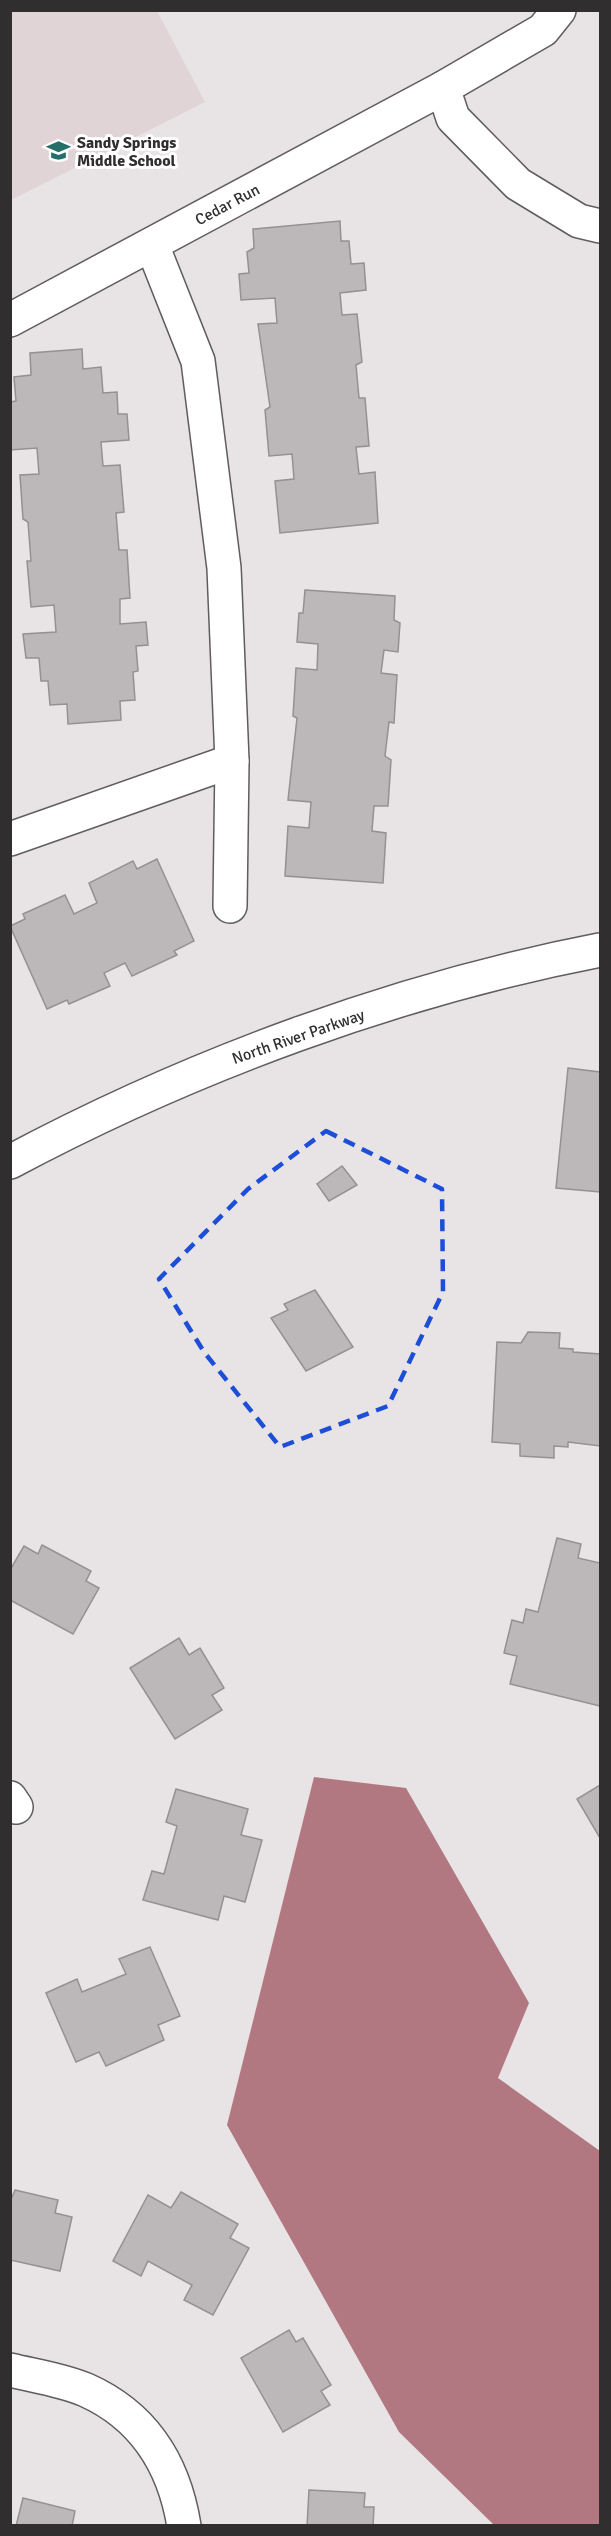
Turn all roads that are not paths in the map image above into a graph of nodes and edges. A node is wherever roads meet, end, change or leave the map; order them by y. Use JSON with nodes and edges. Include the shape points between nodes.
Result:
{"nodes":[{"id":1,"x":559,"y":10,"type":"edge"},
{"id":2,"x":442,"y":88,"type":"junction"},
{"id":3,"x":600,"y":226,"type":"edge"},
{"id":4,"x":152,"y":244,"type":"junction"},
{"id":5,"x":10,"y":320,"type":"edge"},
{"id":6,"x":232,"y":761,"type":"junction"},
{"id":7,"x":10,"y":839,"type":"edge"},
{"id":8,"x":230,"y":906,"type":"dead end"},
{"id":9,"x":600,"y":950,"type":"edge"},
{"id":10,"x":10,"y":1162,"type":"edge"},
{"id":11,"x":10,"y":2370,"type":"edge"},
{"id":12,"x":184,"y":2526,"type":"edge"}],
"edges":[{"from":1,"to":2,"type":"street","name":"Cedar Run","via":[[543,30]]},
{"from":2,"to":3,"type":"street","via":[[453,118],[518,184],[579,221]]},
{"from":2,"to":4,"type":"street","name":"Cedar Run"},
{"from":4,"to":5,"type":"street","name":"Cedar Run"},
{"from":4,"to":6,"type":"street","via":[[198,360],[224,568]]},
{"from":6,"to":7,"type":"street"},
{"from":6,"to":8,"type":"street"},
{"from":9,"to":10,"type":"street","name":"North River Parkway","via":[[414,996],[211,1066]]},
{"from":11,"to":12,"type":"street","via":[[85,2389],[121,2410],[153,2442],[174,2481]]}]}
